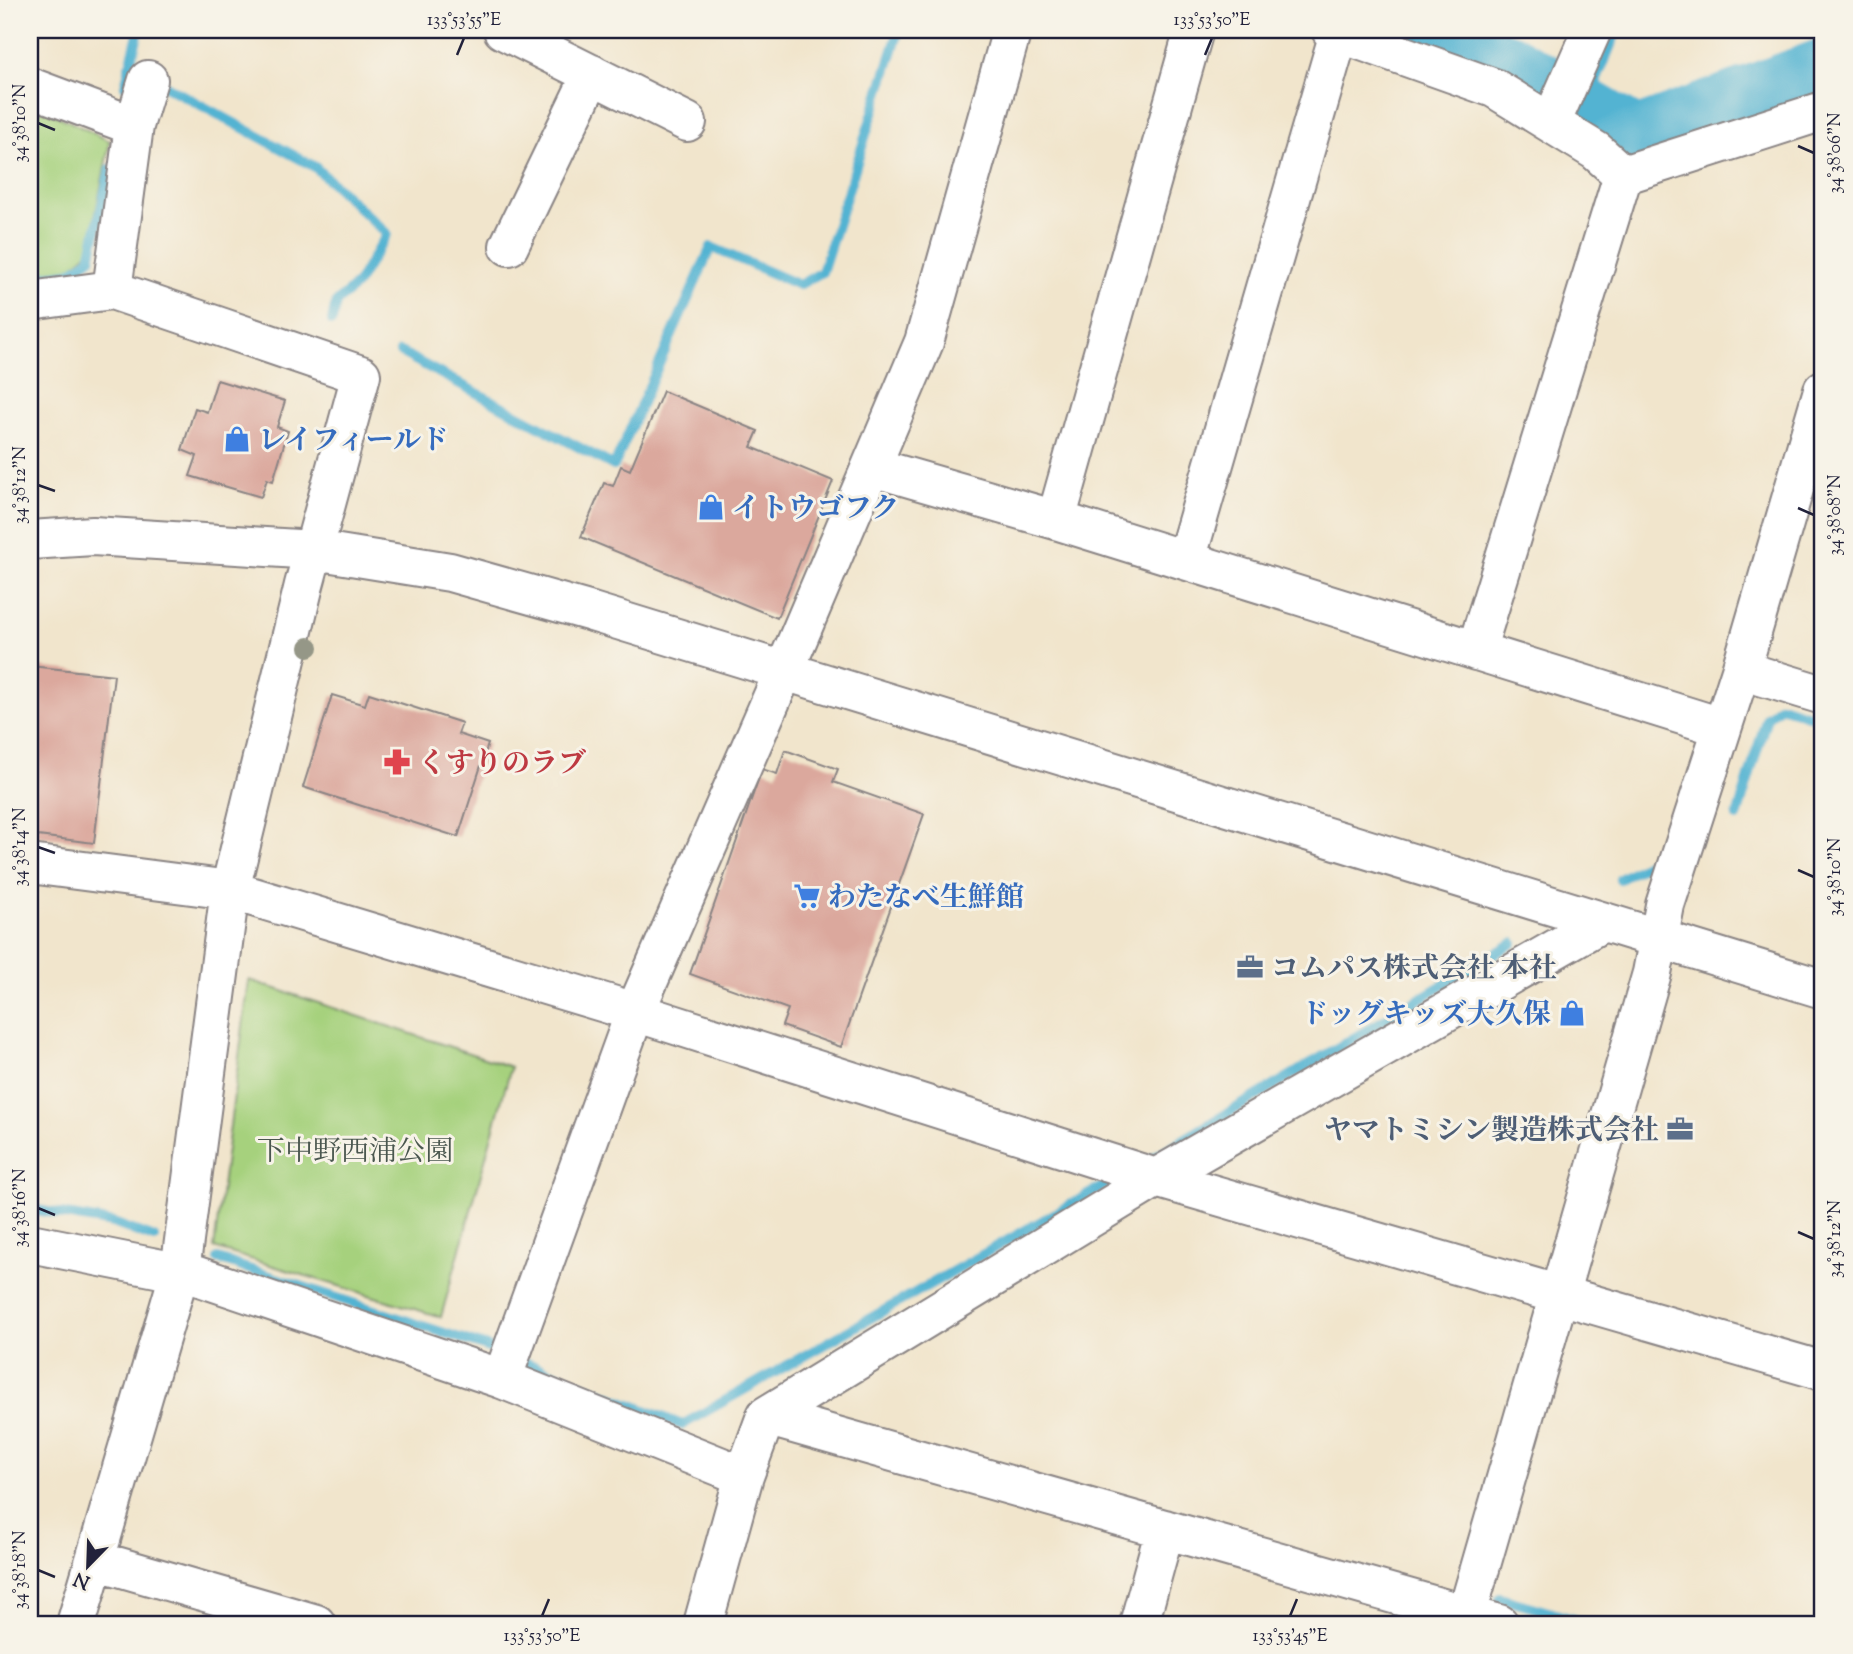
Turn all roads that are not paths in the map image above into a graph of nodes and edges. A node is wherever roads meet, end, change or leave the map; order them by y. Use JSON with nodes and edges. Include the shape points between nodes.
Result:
{"nodes":[{"id":1,"x":503,"y":30,"type":"edge"},
{"id":2,"x":1012,"y":30,"type":"edge"},
{"id":3,"x":1194,"y":30,"type":"edge"},
{"id":4,"x":1592,"y":30,"type":"edge"},
{"id":5,"x":1335,"y":31,"type":"edge"},
{"id":6,"x":592,"y":74,"type":"junction"},
{"id":7,"x":148,"y":80,"type":"dead end"},
{"id":8,"x":30,"y":87,"type":"edge"},
{"id":9,"x":1558,"y":107,"type":"junction"},
{"id":10,"x":1823,"y":111,"type":"edge"},
{"id":11,"x":687,"y":122,"type":"dead end"},
{"id":12,"x":134,"y":126,"type":"junction"},
{"id":13,"x":1622,"y":175,"type":"junction"},
{"id":14,"x":509,"y":246,"type":"dead end"},
{"id":15,"x":113,"y":290,"type":"junction"},
{"id":16,"x":30,"y":300,"type":"edge"},
{"id":17,"x":1823,"y":390,"type":"edge"},
{"id":18,"x":1816,"y":442,"type":"edge"},
{"id":19,"x":872,"y":467,"type":"junction"},
{"id":20,"x":1056,"y":520,"type":"junction"},
{"id":21,"x":30,"y":540,"type":"edge"},
{"id":22,"x":314,"y":550,"type":"junction"},
{"id":23,"x":1186,"y":560,"type":"junction"},
{"id":24,"x":1476,"y":651,"type":"junction"},
{"id":25,"x":1741,"y":670,"type":"junction"},
{"id":26,"x":784,"y":671,"type":"junction"},
{"id":27,"x":1823,"y":695,"type":"edge"},
{"id":28,"x":1721,"y":727,"type":"junction"},
{"id":29,"x":30,"y":864,"type":"edge"},
{"id":30,"x":230,"y":890,"type":"junction"},
{"id":31,"x":1601,"y":923,"type":"junction"},
{"id":32,"x":1657,"y":939,"type":"junction"},
{"id":33,"x":1823,"y":989,"type":"edge"},
{"id":34,"x":635,"y":1012,"type":"junction"},
{"id":35,"x":1137,"y":1172,"type":"junction"},
{"id":36,"x":30,"y":1243,"type":"edge"},
{"id":37,"x":180,"y":1271,"type":"junction"},
{"id":38,"x":1559,"y":1294,"type":"junction"},
{"id":39,"x":507,"y":1364,"type":"junction"},
{"id":40,"x":1823,"y":1371,"type":"edge"},
{"id":41,"x":766,"y":1416,"type":"junction"},
{"id":42,"x":744,"y":1476,"type":"junction"},
{"id":43,"x":1166,"y":1529,"type":"junction"},
{"id":44,"x":107,"y":1563,"type":"junction"},
{"id":45,"x":1477,"y":1621,"type":"edge"},
{"id":46,"x":76,"y":1624,"type":"edge"},
{"id":47,"x":316,"y":1624,"type":"edge"},
{"id":48,"x":703,"y":1624,"type":"edge"},
{"id":49,"x":1139,"y":1624,"type":"edge"}],
"edges":[{"from":1,"to":6,"type":"street"},
{"from":2,"to":19,"type":"street","via":[[924,342]]},
{"from":3,"to":20,"type":"street"},
{"from":4,"to":9,"type":"street"},
{"from":5,"to":9,"type":"street"},
{"from":5,"to":23,"type":"street"},
{"from":6,"to":11,"type":"street"},
{"from":6,"to":14,"type":"street"},
{"from":7,"to":12,"type":"street"},
{"from":8,"to":12,"type":"street"},
{"from":9,"to":13,"type":"street"},
{"from":10,"to":13,"type":"street"},
{"from":12,"to":15,"type":"street"},
{"from":13,"to":24,"type":"street"},
{"from":15,"to":16,"type":"street"},
{"from":15,"to":22,"type":"street","via":[[361,375]]},
{"from":17,"to":18,"type":"street"},
{"from":18,"to":25,"type":"street"},
{"from":19,"to":20,"type":"street"},
{"from":19,"to":26,"type":"street"},
{"from":20,"to":23,"type":"street"},
{"from":21,"to":22,"type":"street","via":[[93,536]]},
{"from":22,"to":26,"type":"street","via":[[450,572]]},
{"from":22,"to":30,"type":"street"},
{"from":23,"to":24,"type":"street"},
{"from":24,"to":28,"type":"street"},
{"from":25,"to":27,"type":"street"},
{"from":25,"to":28,"type":"street"},
{"from":26,"to":31,"type":"street"},
{"from":26,"to":34,"type":"street"},
{"from":28,"to":32,"type":"street"},
{"from":29,"to":30,"type":"street"},
{"from":30,"to":34,"type":"street"},
{"from":30,"to":37,"type":"street"},
{"from":31,"to":32,"type":"street"},
{"from":31,"to":35,"type":"street"},
{"from":32,"to":33,"type":"street"},
{"from":32,"to":38,"type":"street","via":[[1652,973]]},
{"from":34,"to":35,"type":"street"},
{"from":34,"to":39,"type":"street"},
{"from":35,"to":38,"type":"street"},
{"from":35,"to":41,"type":"street"},
{"from":36,"to":37,"type":"street"},
{"from":37,"to":39,"type":"street"},
{"from":37,"to":44,"type":"street"},
{"from":38,"to":40,"type":"street"},
{"from":38,"to":45,"type":"street"},
{"from":39,"to":42,"type":"street"},
{"from":41,"to":42,"type":"street"},
{"from":41,"to":43,"type":"street"},
{"from":42,"to":48,"type":"street"},
{"from":43,"to":45,"type":"street"},
{"from":43,"to":49,"type":"street"},
{"from":44,"to":46,"type":"street"},
{"from":44,"to":47,"type":"street"}]}
